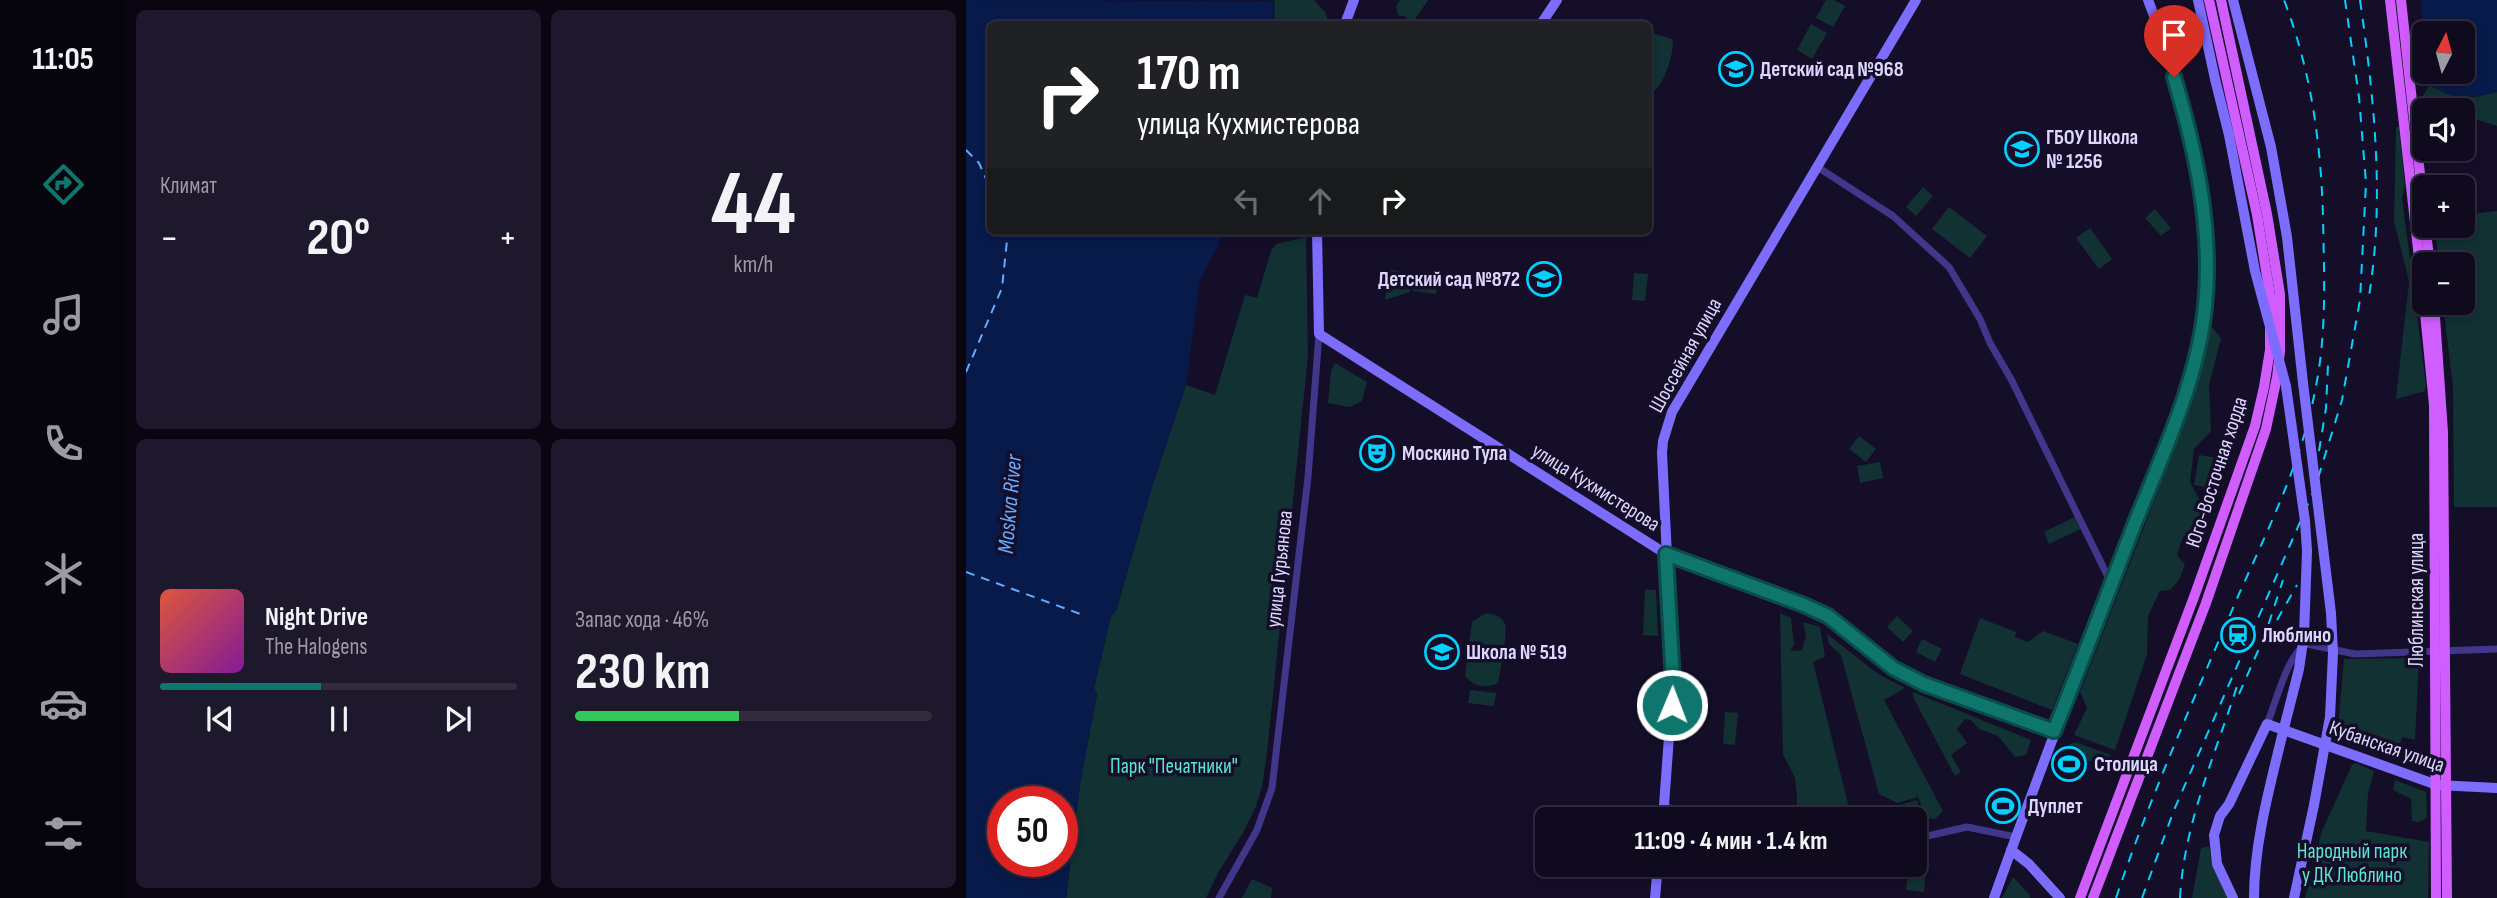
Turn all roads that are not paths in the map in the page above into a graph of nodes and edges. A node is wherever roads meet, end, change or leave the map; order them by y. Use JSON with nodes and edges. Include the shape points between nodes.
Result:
{"nodes":[{"id":1,"x":1354,"y":0,"type":"edge"},
{"id":2,"x":1557,"y":0,"type":"edge"},
{"id":3,"x":1916,"y":0,"type":"edge"},
{"id":4,"x":2148,"y":0,"type":"edge"},
{"id":5,"x":2197,"y":0,"type":"edge"},
{"id":6,"x":2209,"y":0,"type":"edge"},
{"id":7,"x":2221,"y":0,"type":"edge"},
{"id":8,"x":2233,"y":0,"type":"edge"},
{"id":9,"x":2390,"y":0,"type":"edge"},
{"id":10,"x":2401,"y":0,"type":"edge"},
{"id":11,"x":1346,"y":21,"type":"edge"},
{"id":12,"x":1544,"y":21,"type":"edge"},
{"id":13,"x":1816,"y":166,"type":"junction"},
{"id":14,"x":2420,"y":175,"type":"edge"},
{"id":15,"x":1317,"y":235,"type":"edge"},
{"id":16,"x":2418,"y":252,"type":"edge"},
{"id":17,"x":2425,"y":315,"type":"edge"},
{"id":18,"x":2435,"y":315,"type":"edge"},
{"id":19,"x":1319,"y":334,"type":"junction"},
{"id":20,"x":1666,"y":554,"type":"junction"},
{"id":21,"x":2112,"y":585,"type":"junction"},
{"id":22,"x":2497,"y":649,"type":"edge"},
{"id":23,"x":2440,"y":651,"type":"junction"},
{"id":24,"x":2267,"y":724,"type":"junction"},
{"id":25,"x":2054,"y":731,"type":"junction"},
{"id":26,"x":2285,"y":731,"type":"junction"},
{"id":27,"x":2256,"y":752,"type":"junction"},
{"id":28,"x":2441,"y":786,"type":"junction"},
{"id":29,"x":2497,"y":788,"type":"edge"},
{"id":30,"x":1664,"y":807,"type":"edge"},
{"id":31,"x":1927,"y":836,"type":"edge"},
{"id":32,"x":2016,"y":837,"type":"junction"},
{"id":33,"x":2011,"y":850,"type":"junction"},
{"id":34,"x":2096,"y":873,"type":"junction"},
{"id":35,"x":1657,"y":877,"type":"edge"},
{"id":36,"x":1219,"y":898,"type":"edge"},
{"id":37,"x":1655,"y":898,"type":"edge"},
{"id":38,"x":1994,"y":898,"type":"edge"},
{"id":39,"x":2060,"y":898,"type":"edge"},
{"id":40,"x":2080,"y":898,"type":"edge"},
{"id":41,"x":2093,"y":898,"type":"edge"},
{"id":42,"x":2233,"y":898,"type":"edge"},
{"id":43,"x":2254,"y":898,"type":"edge"},
{"id":44,"x":2294,"y":898,"type":"edge"},
{"id":45,"x":2436,"y":898,"type":"edge"},
{"id":46,"x":2447,"y":898,"type":"edge"}],
"edges":[{"from":1,"to":11,"type":"main road"},
{"from":2,"to":12,"type":"main road"},
{"from":3,"to":13,"type":"main road","name":"Шоссейная улица"},
{"from":4,"to":21,"type":"main road","via":[[2193,146],[2206,232],[2207,285],[2189,386]]},
{"from":5,"to":43,"type":"main road","bridge":true,"via":[[2255,271],[2286,386],[2307,551],[2299,669],[2269,796]]},
{"from":6,"to":34,"type":"main road","name":"Юго-Восточная хорда","via":[[2257,215],[2270,295],[2270,350],[2255,426]]},
{"from":7,"to":34,"type":"main road","name":"Юго-Восточная хорда","via":[[2280,294],[2277,377],[2266,429],[2206,603]]},
{"from":8,"to":44,"type":"main road","bridge":true,"via":[[2271,147],[2287,237],[2331,613],[2330,717]]},
{"from":9,"to":16,"type":"main road","name":"Люблинская улица"},
{"from":10,"to":14,"type":"main road"},
{"from":13,"to":20,"type":"main road","name":"Шоссейная улица","via":[[1672,412],[1663,441]]},
{"from":13,"to":21,"type":"street","via":[[1893,216],[1949,267],[2011,379]]},
{"from":15,"to":19,"type":"main road","name":"улица Гурьянова"},
{"from":17,"to":23,"type":"main road","name":"Люблинская улица","via":[[2434,405]]},
{"from":18,"to":23,"type":"main road","name":"Люблинская улица","via":[[2443,432]]},
{"from":19,"to":20,"type":"main road","name":"улица Кухмистерова"},
{"from":19,"to":36,"type":"street","name":"улица Гурьянова","via":[[1306,498],[1272,788],[1257,831]]},
{"from":20,"to":25,"type":"main road","name":"улица Кухмистерова","via":[[1828,616],[1893,668],[1924,684]]},
{"from":20,"to":30,"type":"main road","name":"Шоссейная улица","via":[[1673,682]]},
{"from":21,"to":25,"type":"main road"},
{"from":22,"to":23,"type":"street"},
{"from":23,"to":24,"type":"street","via":[[2355,654],[2312,643],[2303,645],[2292,660]]},
{"from":23,"to":28,"type":"main road","name":"Люблинская улица"},
{"from":24,"to":26,"type":"main road","name":"Кубанская улица"},
{"from":24,"to":27,"type":"main road"},
{"from":25,"to":32,"type":"main road"},
{"from":26,"to":27,"type":"main road","via":[[2271,731]]},
{"from":26,"to":28,"type":"main road","name":"Кубанская улица"},
{"from":27,"to":42,"type":"main road","via":[[2214,835],[2217,864]]},
{"from":28,"to":29,"type":"main road","name":"Кубанская улица"},
{"from":28,"to":45,"type":"main road","name":"Люблинская улица"},
{"from":28,"to":46,"type":"main road","name":"Люблинская улица"},
{"from":31,"to":32,"type":"street","via":[[1967,827]]},
{"from":32,"to":33,"type":"main road"},
{"from":33,"to":38,"type":"main road"},
{"from":33,"to":39,"type":"main road"},
{"from":34,"to":40,"type":"main road","name":"Юго-Восточная хорда"},
{"from":34,"to":41,"type":"main road","name":"Юго-Восточная хорда"},
{"from":35,"to":37,"type":"main road"}]}
